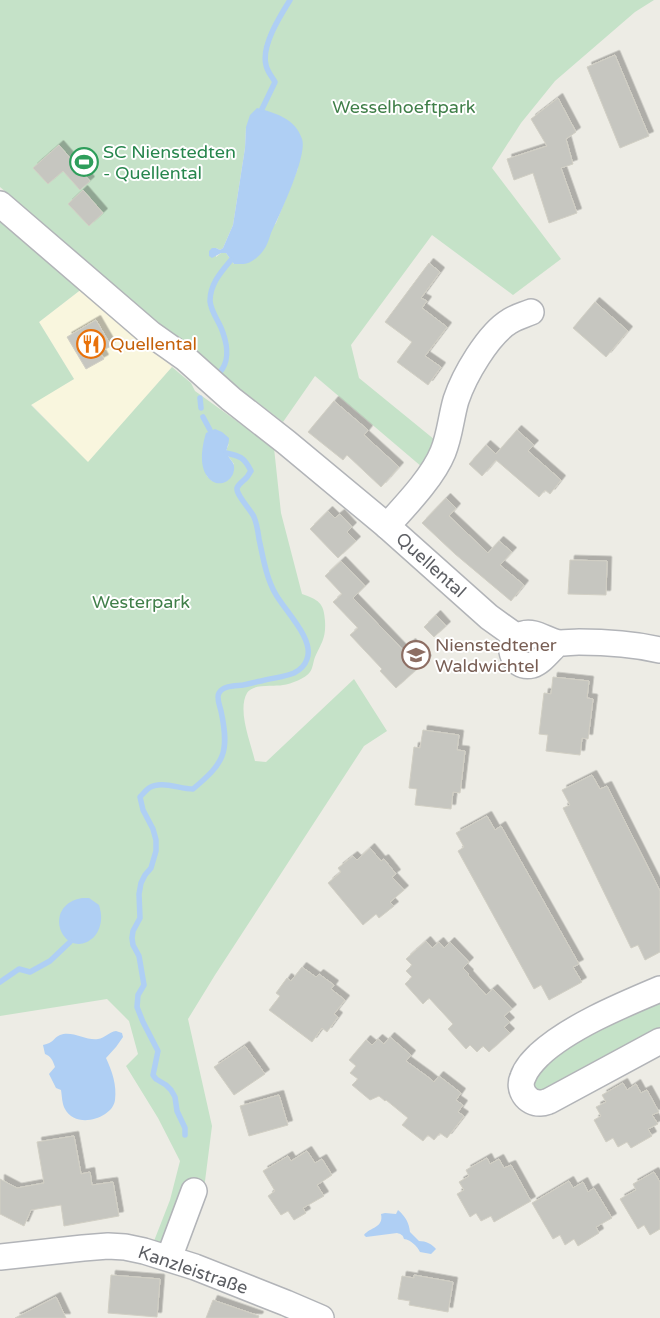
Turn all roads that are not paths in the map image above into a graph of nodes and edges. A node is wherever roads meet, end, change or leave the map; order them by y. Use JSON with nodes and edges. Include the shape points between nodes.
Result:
{"nodes":[{"id":1,"x":0,"y":204,"type":"edge"},
{"id":2,"x":531,"y":312,"type":"dead end"},
{"id":3,"x":387,"y":526,"type":"junction"},
{"id":4,"x":660,"y":650,"type":"edge"},
{"id":5,"x":660,"y":989,"type":"edge"},
{"id":6,"x":660,"y":1041,"type":"edge"},
{"id":7,"x":194,"y":1191,"type":"dead end"},
{"id":8,"x":0,"y":1257,"type":"edge"},
{"id":9,"x":169,"y":1258,"type":"junction"},
{"id":10,"x":321,"y":1318,"type":"edge"}],
"edges":[{"from":1,"to":3,"type":"street","name":"Quellental","via":[[151,334],[185,358]]},
{"from":2,"to":3,"type":"street","via":[[509,322],[484,348],[463,382],[438,462]]},
{"from":3,"to":4,"type":"street","name":"Quellental","via":[[489,617],[517,637],[511,647],[514,659],[519,663],[532,665],[558,643],[608,643]]},
{"from":5,"to":6,"type":"street","via":[[610,1011],[550,1046],[522,1077],[524,1094],[535,1102],[549,1101]]},
{"from":7,"to":9,"type":"street"},
{"from":8,"to":9,"type":"street","name":"Kanzleistraße","via":[[108,1246]]},
{"from":9,"to":10,"type":"street","name":"Kanzleistraße"}]}
